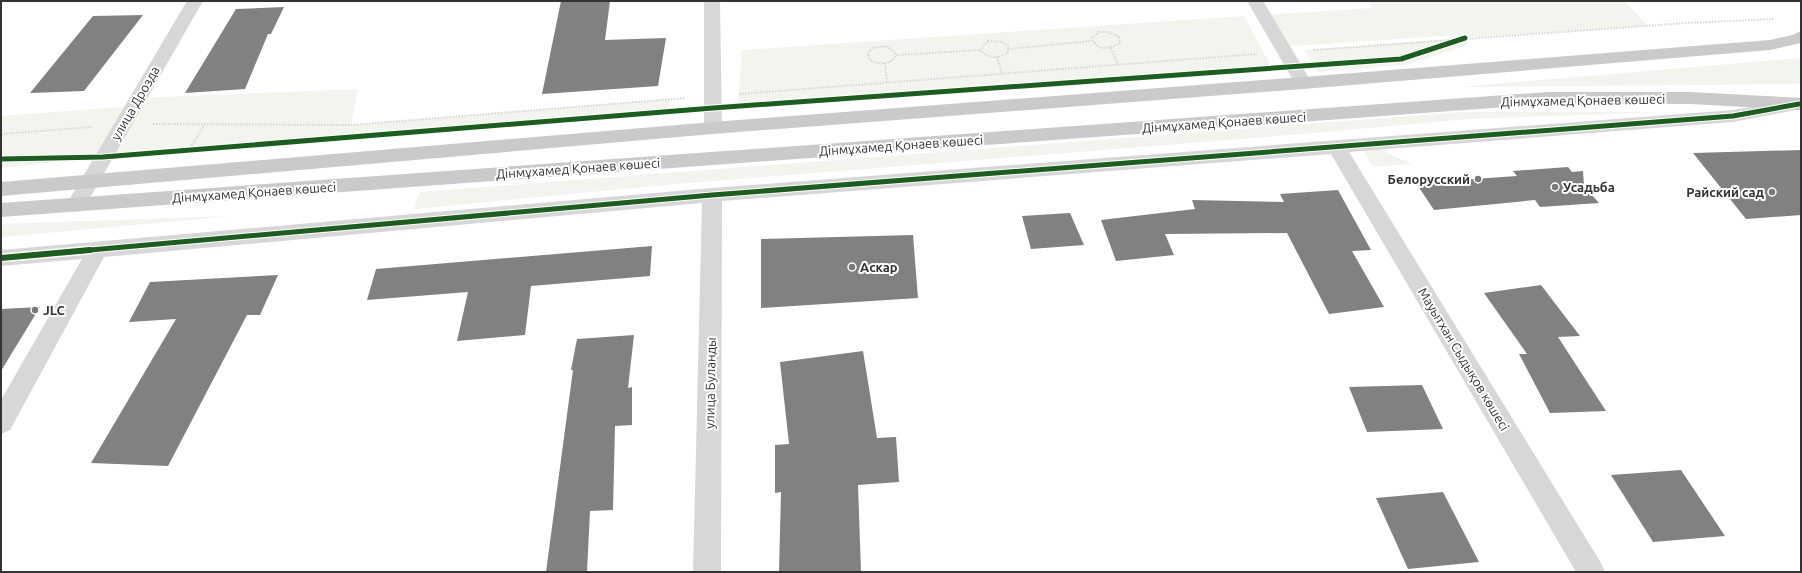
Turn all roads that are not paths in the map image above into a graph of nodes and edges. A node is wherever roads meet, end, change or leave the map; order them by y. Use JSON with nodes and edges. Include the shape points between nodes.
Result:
{"nodes":[{"id":1,"x":195,"y":1,"type":"edge"},
{"id":2,"x":712,"y":1,"type":"edge"},
{"id":3,"x":1255,"y":1,"type":"edge"},
{"id":4,"x":1801,"y":36,"type":"edge"},
{"id":5,"x":1770,"y":45,"type":"junction"},
{"id":6,"x":1801,"y":50,"type":"edge"},
{"id":7,"x":1303,"y":83,"type":"junction"},
{"id":8,"x":1800,"y":104,"type":"edge"},
{"id":9,"x":713,"y":128,"type":"junction"},
{"id":10,"x":1336,"y":146,"type":"junction"},
{"id":11,"x":88,"y":183,"type":"junction"},
{"id":12,"x":1,"y":189,"type":"edge"},
{"id":13,"x":712,"y":194,"type":"junction"},
{"id":14,"x":76,"y":205,"type":"junction"},
{"id":15,"x":1,"y":210,"type":"edge"},
{"id":16,"x":98,"y":249,"type":"junction"},
{"id":17,"x":1,"y":258,"type":"edge"},
{"id":18,"x":1,"y":423,"type":"edge"},
{"id":19,"x":708,"y":572,"type":"edge"},
{"id":20,"x":1591,"y":572,"type":"edge"}],
"edges":[{"from":1,"to":11,"type":"street","name":"улица Дрозда"},
{"from":2,"to":9,"type":"street"},
{"from":3,"to":7,"type":"street"},
{"from":4,"to":5,"type":"main road","via":[[1798,39]]},
{"from":5,"to":6,"type":"main road"},
{"from":5,"to":7,"type":"main road","name":"Дінмұхамед Қонаев көшесі"},
{"from":7,"to":9,"type":"main road","name":"Дінмұхамед Қонаев көшесі"},
{"from":8,"to":10,"type":"street","via":[[1733,116]]},
{"from":8,"to":14,"type":"main road","name":"Дінмұхамед Қонаев көшесі","via":[[1690,98],[1548,98]]},
{"from":9,"to":11,"type":"main road","name":"Дінмұхамед Қонаев көшесі"},
{"from":10,"to":13,"type":"street"},
{"from":10,"to":20,"type":"street","name":"Мауытхан Сыдықов көшесі"},
{"from":11,"to":12,"type":"main road","name":"Дінмұхамед Қонаев көшесі"},
{"from":11,"to":14,"type":"street","name":"улица Дрозда"},
{"from":13,"to":16,"type":"street"},
{"from":13,"to":19,"type":"street","name":"улица Буланды"},
{"from":14,"to":15,"type":"main road","name":"Дінмұхамед Қонаев көшесі"},
{"from":16,"to":17,"type":"street"},
{"from":16,"to":18,"type":"street"}]}
